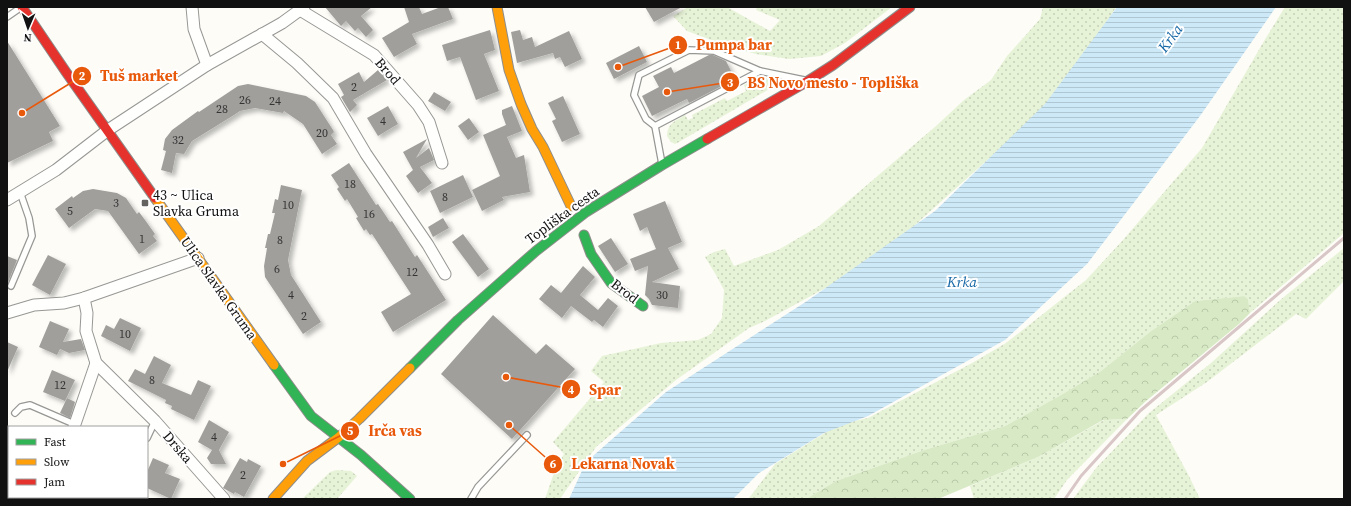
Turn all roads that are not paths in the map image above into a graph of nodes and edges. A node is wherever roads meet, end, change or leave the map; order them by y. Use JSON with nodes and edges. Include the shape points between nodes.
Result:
{"nodes":[{"id":1,"x":22,"y":7,"type":"edge"},
{"id":2,"x":192,"y":7,"type":"edge"},
{"id":3,"x":497,"y":7,"type":"edge"},
{"id":4,"x":910,"y":7,"type":"edge"},
{"id":5,"x":302,"y":9,"type":"edge"},
{"id":6,"x":7,"y":17,"type":"edge"},
{"id":7,"x":262,"y":34,"type":"junction"},
{"id":8,"x":207,"y":65,"type":"junction"},
{"id":9,"x":760,"y":71,"type":"junction"},
{"id":10,"x":808,"y":81,"type":"junction"},
{"id":11,"x":655,"y":126,"type":"junction"},
{"id":12,"x":108,"y":130,"type":"junction"},
{"id":13,"x":442,"y":163,"type":"dead end"},
{"id":14,"x":662,"y":164,"type":"junction"},
{"id":15,"x":20,"y":192,"type":"junction"},
{"id":16,"x":7,"y":200,"type":"edge"},
{"id":17,"x":571,"y":206,"type":"dead end"},
{"id":18,"x":584,"y":235,"type":"dead end"},
{"id":19,"x":198,"y":258,"type":"junction"},
{"id":20,"x":445,"y":274,"type":"dead end"},
{"id":21,"x":11,"y":286,"type":"dead end"},
{"id":22,"x":84,"y":298,"type":"junction"},
{"id":23,"x":643,"y":306,"type":"dead end"},
{"id":24,"x":7,"y":313,"type":"edge"},
{"id":25,"x":96,"y":364,"type":"junction"},
{"id":26,"x":15,"y":413,"type":"dead end"},
{"id":27,"x":155,"y":421,"type":"junction"},
{"id":28,"x":74,"y":426,"type":"edge"},
{"id":29,"x":527,"y":434,"type":"dead end"},
{"id":30,"x":148,"y":436,"type":"edge"},
{"id":31,"x":339,"y":437,"type":"junction"},
{"id":32,"x":224,"y":499,"type":"edge"},
{"id":33,"x":273,"y":499,"type":"edge"},
{"id":34,"x":410,"y":499,"type":"edge"},
{"id":35,"x":471,"y":499,"type":"edge"}],
"edges":[{"from":1,"to":6,"type":"lane"},
{"from":1,"to":12,"type":"street","name":"Ulica Slavka Gruma"},
{"from":2,"to":8,"type":"street","via":[[194,29]]},
{"from":3,"to":17,"type":"street","via":[[509,70],[521,104]]},
{"from":4,"to":10,"type":"street","name":"Topliška cesta"},
{"from":5,"to":7,"type":"street","name":"Brod"},
{"from":5,"to":13,"type":"street","name":"Brod","via":[[374,55],[430,122]]},
{"from":7,"to":8,"type":"street"},
{"from":7,"to":20,"type":"street","via":[[297,63],[332,98]]},
{"from":8,"to":12,"type":"street"},
{"from":9,"to":10,"type":"lane"},
{"from":9,"to":11,"type":"lane"},
{"from":9,"to":11,"type":"lane","via":[[714,51],[689,50],[639,75],[634,95],[646,119]]},
{"from":10,"to":14,"type":"street","name":"Topliška cesta"},
{"from":11,"to":14,"type":"lane"},
{"from":12,"to":15,"type":"street","via":[[56,170]]},
{"from":12,"to":19,"type":"street","name":"Ulica Slavka Gruma"},
{"from":14,"to":31,"type":"street","name":"Topliška cesta","via":[[586,212],[536,251],[458,320]]},
{"from":15,"to":16,"type":"street"},
{"from":15,"to":21,"type":"lane","via":[[32,236]]},
{"from":18,"to":23,"type":"street","name":"Brod","via":[[592,254],[611,283]]},
{"from":19,"to":22,"type":"street"},
{"from":19,"to":31,"type":"street","name":"Ulica Slavka Gruma","via":[[311,416]]},
{"from":22,"to":24,"type":"street","via":[[64,303],[34,305]]},
{"from":22,"to":25,"type":"street","name":"Drska","via":[[87,313],[86,331]]},
{"from":25,"to":27,"type":"street","name":"Drska"},
{"from":25,"to":28,"type":"street"},
{"from":26,"to":28,"type":"lane","via":[[21,407],[30,405]]},
{"from":27,"to":30,"type":"lane"},
{"from":27,"to":32,"type":"street","name":"Drska"},
{"from":29,"to":35,"type":"lane","via":[[478,487]]},
{"from":31,"to":33,"type":"street","name":"Topliška cesta","via":[[307,462]]},
{"from":31,"to":34,"type":"street","name":"Ulica Slavka Gruma"}]}
